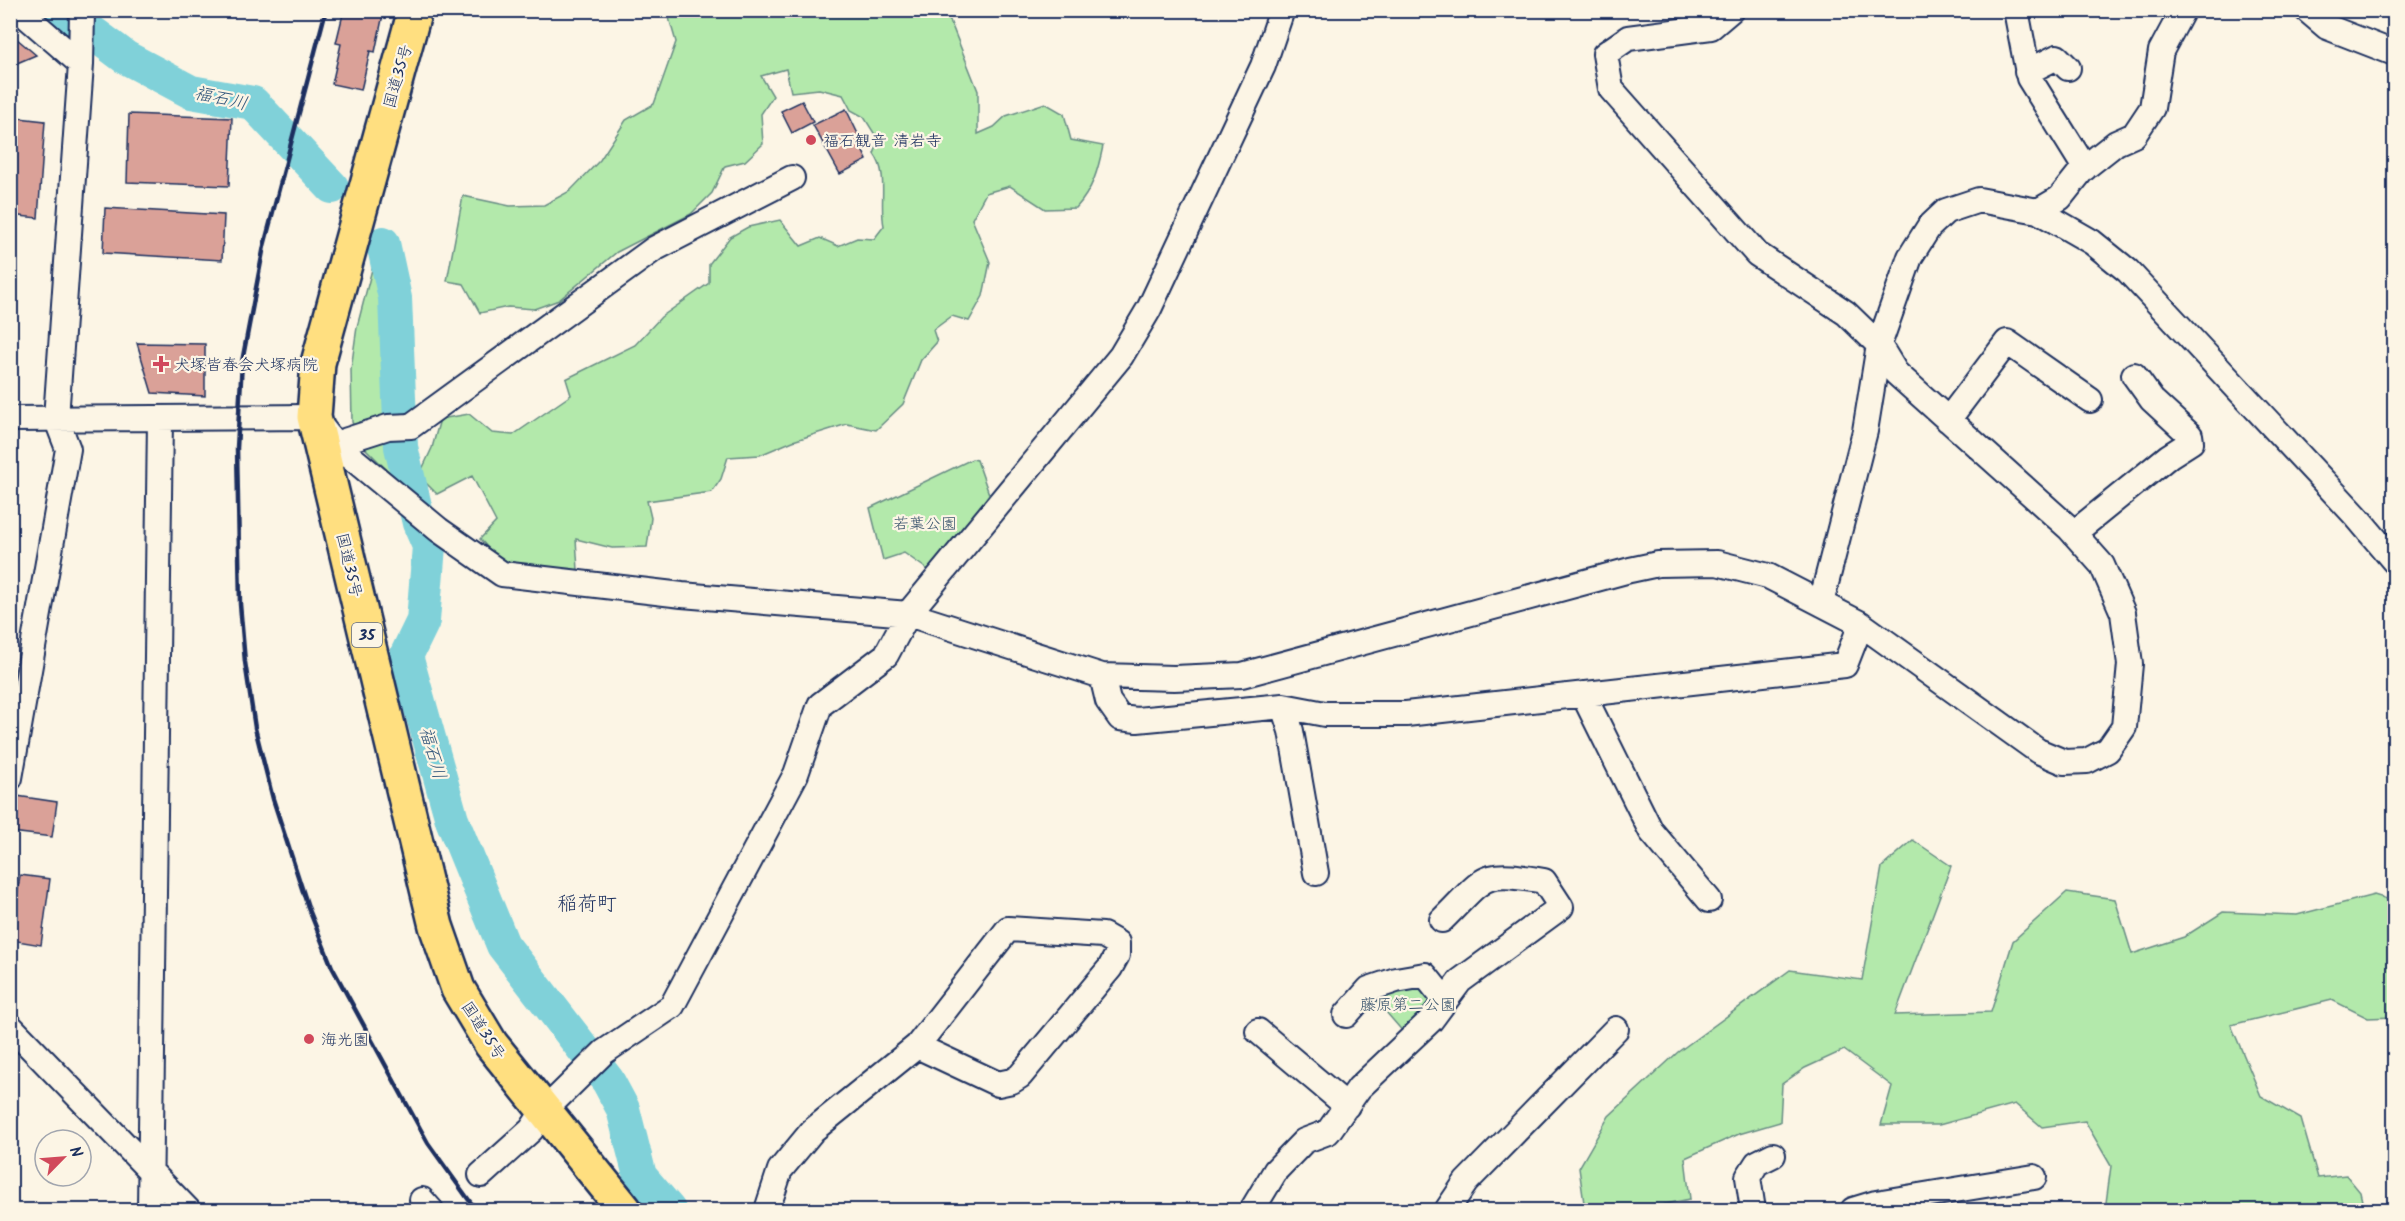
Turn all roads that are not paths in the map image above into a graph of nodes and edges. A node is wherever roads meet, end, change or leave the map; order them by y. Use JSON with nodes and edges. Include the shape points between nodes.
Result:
{"nodes":[{"id":1,"x":19,"y":10,"type":"edge"},
{"id":2,"x":82,"y":10,"type":"edge"},
{"id":3,"x":415,"y":10,"type":"edge"},
{"id":4,"x":1282,"y":10,"type":"edge"},
{"id":5,"x":1731,"y":10,"type":"edge"},
{"id":6,"x":2016,"y":10,"type":"edge"},
{"id":7,"x":2183,"y":10,"type":"edge"},
{"id":8,"x":2307,"y":10,"type":"edge"},
{"id":9,"x":2394,"y":52,"type":"edge"},
{"id":10,"x":81,"y":63,"type":"junction"},
{"id":11,"x":2067,"y":68,"type":"dead end"},
{"id":12,"x":2028,"y":72,"type":"junction"},
{"id":13,"x":2085,"y":168,"type":"junction"},
{"id":14,"x":792,"y":178,"type":"dead end"},
{"id":15,"x":2038,"y":211,"type":"junction"},
{"id":16,"x":1879,"y":345,"type":"junction"},
{"id":17,"x":2134,"y":375,"type":"dead end"},
{"id":18,"x":2091,"y":400,"type":"dead end"},
{"id":19,"x":314,"y":417,"type":"junction"},
{"id":20,"x":56,"y":418,"type":"junction"},
{"id":21,"x":10,"y":419,"type":"edge"},
{"id":22,"x":160,"y":419,"type":"junction"},
{"id":23,"x":1948,"y":420,"type":"junction"},
{"id":24,"x":335,"y":444,"type":"junction"},
{"id":25,"x":2074,"y":533,"type":"junction"},
{"id":26,"x":2394,"y":561,"type":"edge"},
{"id":27,"x":1821,"y":603,"type":"junction"},
{"id":28,"x":908,"y":614,"type":"junction"},
{"id":29,"x":1861,"y":624,"type":"junction"},
{"id":30,"x":1102,"y":676,"type":"junction"},
{"id":31,"x":1583,"y":694,"type":"junction"},
{"id":32,"x":1283,"y":706,"type":"junction"},
{"id":33,"x":10,"y":778,"type":"edge"},
{"id":34,"x":1316,"y":873,"type":"dead end"},
{"id":35,"x":1709,"y":900,"type":"dead end"},
{"id":36,"x":1442,"y":920,"type":"dead end"},
{"id":37,"x":1446,"y":1000,"type":"junction"},
{"id":38,"x":1346,"y":1015,"type":"dead end"},
{"id":39,"x":10,"y":1026,"type":"edge"},
{"id":40,"x":1616,"y":1029,"type":"dead end"},
{"id":41,"x":1258,"y":1031,"type":"dead end"},
{"id":42,"x":917,"y":1046,"type":"junction"},
{"id":43,"x":551,"y":1104,"type":"junction"},
{"id":44,"x":1347,"y":1106,"type":"junction"},
{"id":45,"x":1773,"y":1155,"type":"dead end"},
{"id":46,"x":150,"y":1169,"type":"junction"},
{"id":47,"x":481,"y":1175,"type":"dead end"},
{"id":48,"x":2034,"y":1177,"type":"dead end"},
{"id":49,"x":150,"y":1210,"type":"edge"},
{"id":50,"x":188,"y":1210,"type":"edge"},
{"id":51,"x":625,"y":1210,"type":"edge"},
{"id":52,"x":767,"y":1210,"type":"edge"},
{"id":53,"x":1252,"y":1210,"type":"edge"},
{"id":54,"x":1447,"y":1210,"type":"edge"},
{"id":55,"x":1753,"y":1210,"type":"edge"},
{"id":56,"x":1853,"y":1210,"type":"edge"}],
"edges":[{"from":1,"to":10,"type":"street"},
{"from":2,"to":10,"type":"street"},
{"from":3,"to":19,"type":"highway","name":"国道35号","number":"35","via":[[318,363]]},
{"from":4,"to":28,"type":"street","via":[[1258,76],[1149,309],[1121,356]]},
{"from":5,"to":16,"type":"street","via":[[1711,27],[1628,38],[1605,54],[1611,89],[1757,254],[1846,314]]},
{"from":6,"to":12,"type":"street"},
{"from":7,"to":13,"type":"street","via":[[2161,51],[2152,108],[2134,135],[2116,143]]},
{"from":8,"to":9,"type":"street","via":[[2327,27]]},
{"from":10,"to":20,"type":"street"},
{"from":11,"to":12,"type":"street","via":[[2057,57]]},
{"from":12,"to":13,"type":"street"},
{"from":13,"to":15,"type":"street","via":[[2060,198]]},
{"from":14,"to":24,"type":"street","via":[[654,249],[399,426]]},
{"from":15,"to":16,"type":"street","via":[[1979,200],[1946,211],[1929,227],[1910,257]]},
{"from":15,"to":26,"type":"street","via":[[2092,242],[2128,271]]},
{"from":16,"to":23,"type":"street","via":[[1896,373]]},
{"from":16,"to":27,"type":"street","via":[[1865,431]]},
{"from":17,"to":25,"type":"street","via":[[2152,400],[2190,435],[2191,442]]},
{"from":18,"to":23,"type":"street","via":[[2007,342]]},
{"from":19,"to":22,"type":"street"},
{"from":19,"to":24,"type":"street"},
{"from":19,"to":43,"type":"highway","name":"国道35号","number":"35","via":[[436,926],[458,989],[491,1044]]},
{"from":20,"to":21,"type":"street"},
{"from":20,"to":22,"type":"street"},
{"from":20,"to":33,"type":"street","via":[[68,449]]},
{"from":22,"to":46,"type":"street"},
{"from":23,"to":25,"type":"street"},
{"from":24,"to":28,"type":"street","via":[[439,530],[502,574],[682,595]]},
{"from":25,"to":29,"type":"street","via":[[2102,565],[2123,613],[2130,664],[2124,727],[2108,750],[2087,761],[2064,762],[2037,752]]},
{"from":27,"to":29,"type":"street"},
{"from":27,"to":30,"type":"street","via":[[1768,576],[1717,563],[1658,564],[1242,675]]},
{"from":28,"to":30,"type":"street"},
{"from":28,"to":43,"type":"street","via":[[886,655],[820,705],[796,774],[672,1006],[604,1052]]},
{"from":29,"to":31,"type":"street","via":[[1845,665]]},
{"from":30,"to":32,"type":"street","via":[[1108,700],[1120,718],[1137,720]]},
{"from":31,"to":32,"type":"street","via":[[1406,714],[1325,714]]},
{"from":31,"to":35,"type":"street","via":[[1651,831]]},
{"from":32,"to":34,"type":"street","via":[[1291,731]]},
{"from":36,"to":37,"type":"street","via":[[1485,878],[1503,874],[1545,881],[1562,908],[1460,981]]},
{"from":37,"to":38,"type":"street","via":[[1425,975],[1369,989]]},
{"from":37,"to":44,"type":"street","via":[[1407,1044],[1359,1088]]},
{"from":39,"to":46,"type":"street"},
{"from":40,"to":54,"type":"street","via":[[1466,1182]]},
{"from":41,"to":44,"type":"street"},
{"from":42,"to":42,"type":"street","via":[[1008,929],[1103,935],[1117,943],[1118,955],[1110,968],[1012,1081],[998,1084]]},
{"from":42,"to":52,"type":"street","via":[[813,1130],[780,1170]]},
{"from":43,"to":47,"type":"street","via":[[531,1130]]},
{"from":43,"to":51,"type":"highway","name":"国道35号","number":"35"},
{"from":44,"to":53,"type":"street","via":[[1329,1132],[1304,1141],[1276,1170]]},
{"from":45,"to":55,"type":"street","via":[[1757,1163],[1748,1177]]},
{"from":46,"to":49,"type":"street"},
{"from":46,"to":50,"type":"street"},
{"from":48,"to":56,"type":"street"}]}
